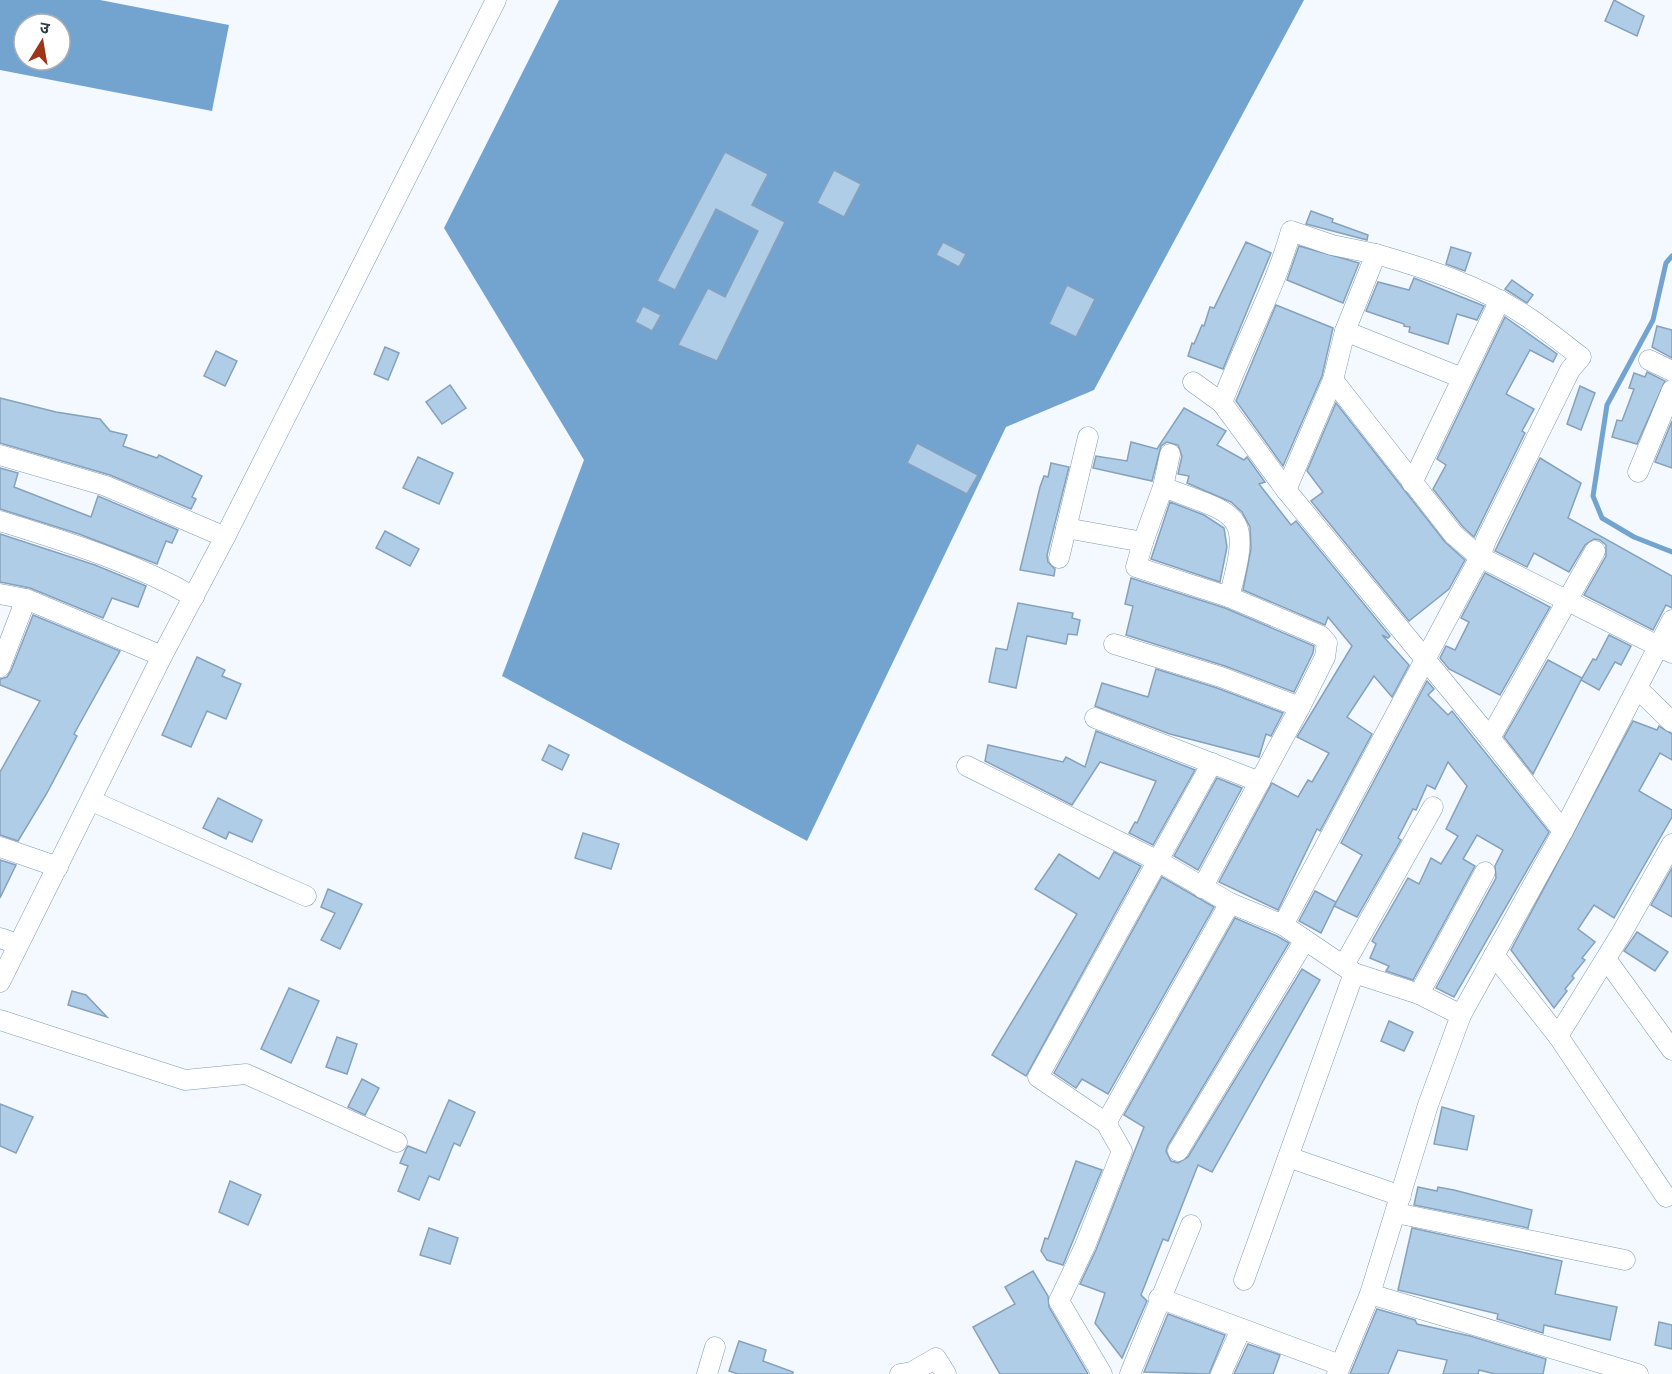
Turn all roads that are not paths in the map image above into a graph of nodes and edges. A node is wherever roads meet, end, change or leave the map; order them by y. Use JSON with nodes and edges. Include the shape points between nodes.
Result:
{"nodes":[{"id":1,"x":496,"y":0,"type":"edge"},
{"id":2,"x":1376,"y":254,"type":"junction"},
{"id":3,"x":1500,"y":300,"type":"junction"},
{"id":4,"x":1345,"y":331,"type":"junction"},
{"id":5,"x":1649,"y":360,"type":"dead end"},
{"id":6,"x":1672,"y":371,"type":"edge"},
{"id":7,"x":1461,"y":378,"type":"junction"},
{"id":8,"x":1333,"y":380,"type":"junction"},
{"id":9,"x":1193,"y":382,"type":"dead end"},
{"id":10,"x":1672,"y":390,"type":"edge"},
{"id":11,"x":1222,"y":403,"type":"junction"},
{"id":12,"x":1088,"y":437,"type":"dead end"},
{"id":13,"x":1170,"y":454,"type":"dead end"},
{"id":14,"x":0,"y":455,"type":"edge"},
{"id":15,"x":1638,"y":472,"type":"dead end"},
{"id":16,"x":1412,"y":483,"type":"junction"},
{"id":17,"x":1163,"y":487,"type":"junction"},
{"id":18,"x":1286,"y":490,"type":"junction"},
{"id":19,"x":0,"y":521,"type":"edge"},
{"id":20,"x":1066,"y":528,"type":"junction"},
{"id":21,"x":225,"y":537,"type":"junction"},
{"id":22,"x":1143,"y":542,"type":"junction"},
{"id":23,"x":1595,"y":551,"type":"dead end"},
{"id":24,"x":1480,"y":557,"type":"junction"},
{"id":25,"x":1059,"y":558,"type":"dead end"},
{"id":26,"x":0,"y":594,"type":"edge"},
{"id":27,"x":194,"y":597,"type":"junction"},
{"id":28,"x":1229,"y":597,"type":"junction"},
{"id":29,"x":26,"y":599,"type":"junction"},
{"id":30,"x":1569,"y":601,"type":"junction"},
{"id":31,"x":1672,"y":620,"type":"edge"},
{"id":32,"x":1114,"y":644,"type":"dead end"},
{"id":33,"x":1665,"y":650,"type":"edge"},
{"id":34,"x":162,"y":656,"type":"junction"},
{"id":35,"x":1424,"y":659,"type":"junction"},
{"id":36,"x":0,"y":667,"type":"edge"},
{"id":37,"x":1638,"y":689,"type":"junction"},
{"id":38,"x":1300,"y":706,"type":"junction"},
{"id":39,"x":1095,"y":718,"type":"dead end"},
{"id":40,"x":1672,"y":722,"type":"edge"},
{"id":41,"x":1490,"y":738,"type":"junction"},
{"id":42,"x":1212,"y":763,"type":"junction"},
{"id":43,"x":967,"y":766,"type":"dead end"},
{"id":44,"x":1260,"y":782,"type":"junction"},
{"id":45,"x":92,"y":801,"type":"junction"},
{"id":46,"x":1433,"y":807,"type":"dead end"},
{"id":47,"x":1563,"y":831,"type":"junction"},
{"id":48,"x":1672,"y":844,"type":"edge"},
{"id":49,"x":0,"y":847,"type":"edge"},
{"id":50,"x":1158,"y":861,"type":"junction"},
{"id":51,"x":58,"y":867,"type":"junction"},
{"id":52,"x":1485,"y":872,"type":"dead end"},
{"id":53,"x":1202,"y":888,"type":"junction"},
{"id":54,"x":306,"y":896,"type":"dead end"},
{"id":55,"x":1230,"y":903,"type":"junction"},
{"id":56,"x":1283,"y":925,"type":"junction"},
{"id":57,"x":1305,"y":940,"type":"junction"},
{"id":58,"x":9,"y":941,"type":"edge"},
{"id":59,"x":1494,"y":955,"type":"junction"},
{"id":60,"x":1606,"y":959,"type":"junction"},
{"id":61,"x":1349,"y":969,"type":"junction"},
{"id":62,"x":0,"y":982,"type":"edge"},
{"id":63,"x":1419,"y":994,"type":"junction"},
{"id":64,"x":1461,"y":1015,"type":"junction"},
{"id":65,"x":0,"y":1020,"type":"edge"},
{"id":66,"x":1558,"y":1036,"type":"junction"},
{"id":67,"x":1672,"y":1050,"type":"edge"},
{"id":68,"x":1106,"y":1123,"type":"junction"},
{"id":69,"x":397,"y":1142,"type":"dead end"},
{"id":70,"x":1178,"y":1151,"type":"dead end"},
{"id":71,"x":1288,"y":1157,"type":"junction"},
{"id":72,"x":1670,"y":1200,"type":"edge"},
{"id":73,"x":1398,"y":1205,"type":"junction"},
{"id":74,"x":1191,"y":1225,"type":"dead end"},
{"id":75,"x":1625,"y":1260,"type":"dead end"},
{"id":76,"x":1244,"y":1280,"type":"dead end"},
{"id":77,"x":1370,"y":1294,"type":"junction"},
{"id":78,"x":1159,"y":1298,"type":"junction"},
{"id":79,"x":1240,"y":1329,"type":"junction"},
{"id":80,"x":715,"y":1347,"type":"dead end"},
{"id":81,"x":941,"y":1366,"type":"edge"},
{"id":82,"x":1338,"y":1369,"type":"edge"},
{"id":83,"x":909,"y":1373,"type":"edge"},
{"id":84,"x":707,"y":1374,"type":"edge"},
{"id":85,"x":1102,"y":1374,"type":"edge"},
{"id":86,"x":1130,"y":1374,"type":"edge"},
{"id":87,"x":1221,"y":1374,"type":"edge"},
{"id":88,"x":1638,"y":1374,"type":"edge"}],
"edges":[{"from":1,"to":21,"type":"street"},
{"from":2,"to":3,"type":"street","via":[[1425,268]]},
{"from":2,"to":4,"type":"street"},
{"from":2,"to":11,"type":"street","via":[[1290,231],[1285,253],[1239,354]]},
{"from":3,"to":7,"type":"street"},
{"from":3,"to":24,"type":"street","via":[[1581,357],[1570,370]]},
{"from":4,"to":7,"type":"street"},
{"from":4,"to":8,"type":"street"},
{"from":5,"to":6,"type":"street"},
{"from":7,"to":16,"type":"street"},
{"from":8,"to":16,"type":"street"},
{"from":8,"to":18,"type":"street"},
{"from":9,"to":11,"type":"street"},
{"from":10,"to":15,"type":"street"},
{"from":11,"to":18,"type":"street"},
{"from":12,"to":20,"type":"street"},
{"from":13,"to":17,"type":"street"},
{"from":14,"to":21,"type":"street","via":[[106,486]]},
{"from":16,"to":24,"type":"street","via":[[1454,535]]},
{"from":17,"to":22,"type":"street"},
{"from":17,"to":28,"type":"street","via":[[1224,510],[1236,521],[1241,545]]},
{"from":18,"to":35,"type":"street"},
{"from":19,"to":27,"type":"street","via":[[113,557]]},
{"from":20,"to":22,"type":"street"},
{"from":20,"to":25,"type":"street"},
{"from":21,"to":27,"type":"street"},
{"from":22,"to":28,"type":"street","via":[[1136,567]]},
{"from":23,"to":30,"type":"street"},
{"from":24,"to":30,"type":"street"},
{"from":24,"to":35,"type":"street"},
{"from":26,"to":29,"type":"street"},
{"from":27,"to":34,"type":"street"},
{"from":28,"to":38,"type":"street","via":[[1325,639],[1325,657]]},
{"from":29,"to":34,"type":"street"},
{"from":29,"to":36,"type":"street"},
{"from":30,"to":33,"type":"street"},
{"from":30,"to":41,"type":"street"},
{"from":31,"to":33,"type":"street"},
{"from":32,"to":38,"type":"street"},
{"from":33,"to":37,"type":"street"},
{"from":34,"to":45,"type":"street"},
{"from":35,"to":41,"type":"street"},
{"from":35,"to":56,"type":"street"},
{"from":37,"to":40,"type":"street"},
{"from":37,"to":47,"type":"street"},
{"from":38,"to":44,"type":"street"},
{"from":39,"to":42,"type":"street"},
{"from":41,"to":47,"type":"street"},
{"from":42,"to":44,"type":"street"},
{"from":42,"to":50,"type":"street"},
{"from":43,"to":50,"type":"street"},
{"from":44,"to":53,"type":"street"},
{"from":45,"to":51,"type":"street"},
{"from":45,"to":54,"type":"street"},
{"from":46,"to":61,"type":"street"},
{"from":47,"to":59,"type":"street"},
{"from":48,"to":60,"type":"street"},
{"from":49,"to":51,"type":"street"},
{"from":50,"to":53,"type":"street"},
{"from":50,"to":68,"type":"street","via":[[1038,1077]]},
{"from":51,"to":58,"type":"street"},
{"from":52,"to":63,"type":"street"},
{"from":53,"to":55,"type":"street"},
{"from":55,"to":56,"type":"street"},
{"from":55,"to":68,"type":"street"},
{"from":56,"to":57,"type":"street"},
{"from":57,"to":61,"type":"street"},
{"from":57,"to":70,"type":"street"},
{"from":58,"to":62,"type":"street"},
{"from":59,"to":64,"type":"street"},
{"from":59,"to":66,"type":"street"},
{"from":60,"to":66,"type":"street"},
{"from":60,"to":67,"type":"street"},
{"from":61,"to":63,"type":"street"},
{"from":61,"to":71,"type":"street"},
{"from":63,"to":64,"type":"street"},
{"from":64,"to":73,"type":"street"},
{"from":65,"to":69,"type":"street","via":[[185,1080],[246,1074]]},
{"from":66,"to":72,"type":"street"},
{"from":68,"to":85,"type":"street","via":[[1122,1151],[1059,1301]]},
{"from":71,"to":73,"type":"street"},
{"from":71,"to":76,"type":"street"},
{"from":73,"to":75,"type":"street"},
{"from":73,"to":77,"type":"street"},
{"from":74,"to":78,"type":"street"},
{"from":77,"to":82,"type":"street"},
{"from":77,"to":88,"type":"street"},
{"from":78,"to":79,"type":"street"},
{"from":78,"to":86,"type":"street"},
{"from":79,"to":82,"type":"street"},
{"from":79,"to":87,"type":"street"},
{"from":80,"to":84,"type":"street"},
{"from":81,"to":83,"type":"street"}]}
